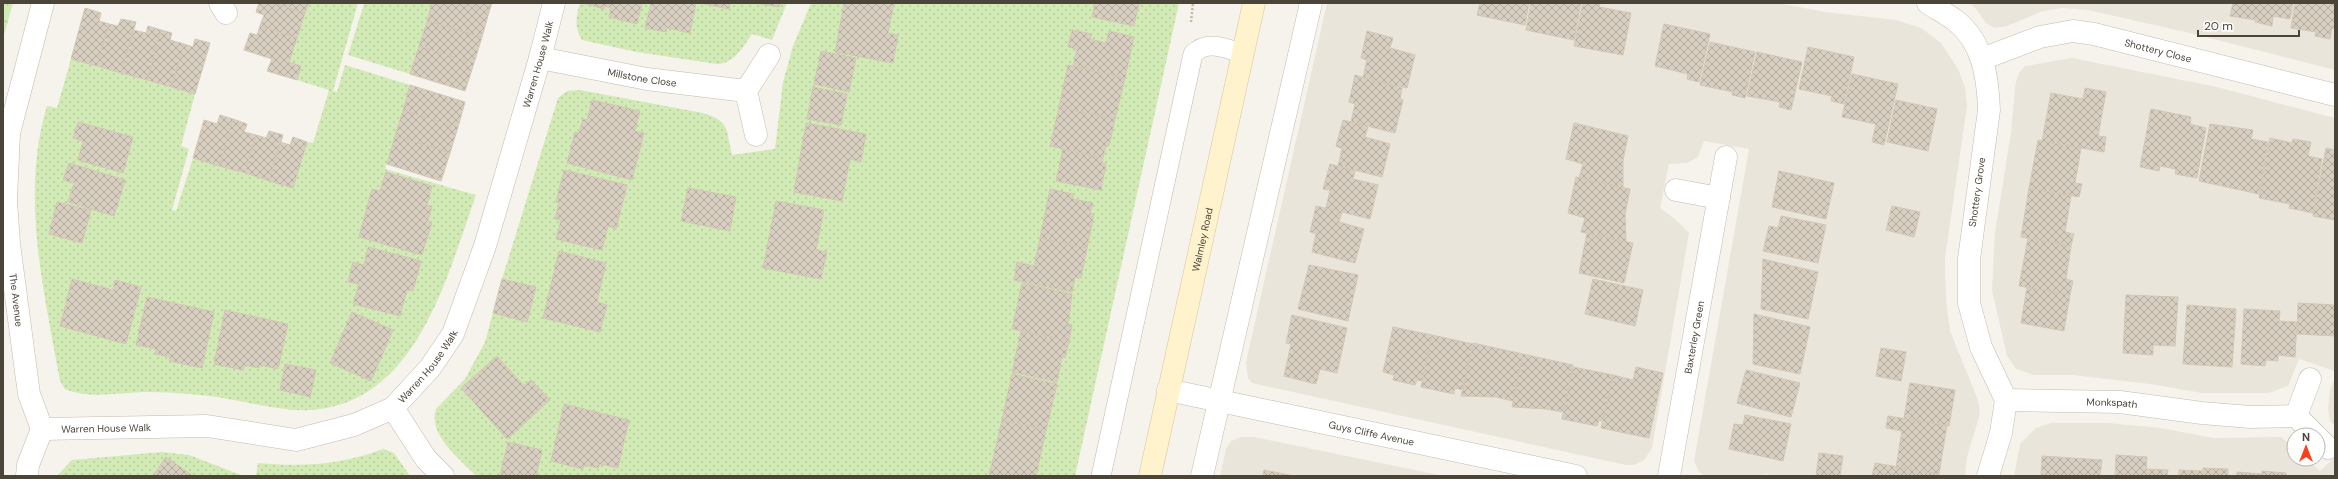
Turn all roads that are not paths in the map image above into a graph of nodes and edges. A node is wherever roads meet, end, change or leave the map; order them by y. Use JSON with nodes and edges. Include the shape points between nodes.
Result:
{"nodes":[{"id":1,"x":43,"y":3,"type":"edge"},
{"id":2,"x":554,"y":3,"type":"edge"},
{"id":3,"x":1254,"y":3,"type":"edge"},
{"id":4,"x":1311,"y":3,"type":"edge"},
{"id":5,"x":1928,"y":3,"type":"edge"},
{"id":6,"x":1243,"y":53,"type":"junction"},
{"id":7,"x":769,"y":55,"type":"dead end"},
{"id":8,"x":540,"y":58,"type":"junction"},
{"id":9,"x":1982,"y":59,"type":"junction"},
{"id":10,"x":746,"y":91,"type":"junction"},
{"id":11,"x":2335,"y":95,"type":"edge"},
{"id":12,"x":756,"y":135,"type":"dead end"},
{"id":13,"x":1726,"y":157,"type":"dead end"},
{"id":14,"x":1676,"y":190,"type":"dead end"},
{"id":15,"x":1719,"y":198,"type":"junction"},
{"id":16,"x":2310,"y":379,"type":"dead end"},
{"id":17,"x":1168,"y":390,"type":"junction"},
{"id":18,"x":2006,"y":400,"type":"junction"},
{"id":19,"x":1219,"y":402,"type":"junction"},
{"id":20,"x":393,"y":408,"type":"junction"},
{"id":21,"x":2296,"y":416,"type":"junction"},
{"id":22,"x":2307,"y":427,"type":"edge"},
{"id":23,"x":42,"y":429,"type":"junction"},
{"id":24,"x":1520,"y":470,"type":"edge"},
{"id":25,"x":27,"y":476,"type":"edge"},
{"id":26,"x":444,"y":476,"type":"edge"},
{"id":27,"x":1101,"y":476,"type":"edge"},
{"id":28,"x":1150,"y":476,"type":"edge"},
{"id":29,"x":1202,"y":476,"type":"edge"},
{"id":30,"x":1576,"y":476,"type":"edge"},
{"id":31,"x":1669,"y":476,"type":"edge"},
{"id":32,"x":1988,"y":476,"type":"edge"}],
"edges":[{"from":1,"to":23,"type":"street","name":"The Avenue","via":[[9,133],[6,200],[9,244],[29,394]]},
{"from":2,"to":8,"type":"street","name":"Warren House Walk"},
{"from":3,"to":6,"type":"main road","name":"Walmley Road"},
{"from":4,"to":19,"type":"street"},
{"from":5,"to":9,"type":"street","name":"Shottery Grove","via":[[1957,22],[1972,39]]},
{"from":6,"to":17,"type":"main road","name":"Walmley Road"},
{"from":6,"to":27,"type":"lane","via":[[1210,45],[1200,46],[1193,54]]},
{"from":7,"to":10,"type":"street"},
{"from":8,"to":10,"type":"street","name":"Millstone Close","via":[[647,79]]},
{"from":8,"to":20,"type":"street","name":"Warren House Walk","via":[[485,246],[453,334],[430,368]]},
{"from":9,"to":11,"type":"street","name":"Shottery Close","via":[[2040,37],[2073,31],[2094,34]]},
{"from":9,"to":18,"type":"street","name":"Shottery Grove","via":[[1989,90],[1989,110],[1969,259],[1969,302],[1981,347]]},
{"from":10,"to":12,"type":"street"},
{"from":13,"to":15,"type":"street","name":"Baxterley Green"},
{"from":14,"to":15,"type":"street"},
{"from":15,"to":31,"type":"street","name":"Baxterley Green"},
{"from":16,"to":21,"type":"street"},
{"from":17,"to":19,"type":"street","name":"Guys Cliffe Avenue"},
{"from":17,"to":28,"type":"main road","name":"Walmley Road"},
{"from":18,"to":21,"type":"street","name":"Monkspath","via":[[2120,402],[2236,416]]},
{"from":18,"to":32,"type":"street","via":[[2001,433]]},
{"from":19,"to":24,"type":"street","name":"Guys Cliffe Avenue"},
{"from":19,"to":29,"type":"street"},
{"from":20,"to":23,"type":"street","name":"Warren House Walk","via":[[354,425],[296,440],[207,426]]},
{"from":20,"to":26,"type":"street","via":[[426,459]]},
{"from":21,"to":22,"type":"street"},
{"from":23,"to":25,"type":"street","via":[[28,465]]},
{"from":24,"to":30,"type":"street","name":"Guys Cliffe Avenue"}]}
